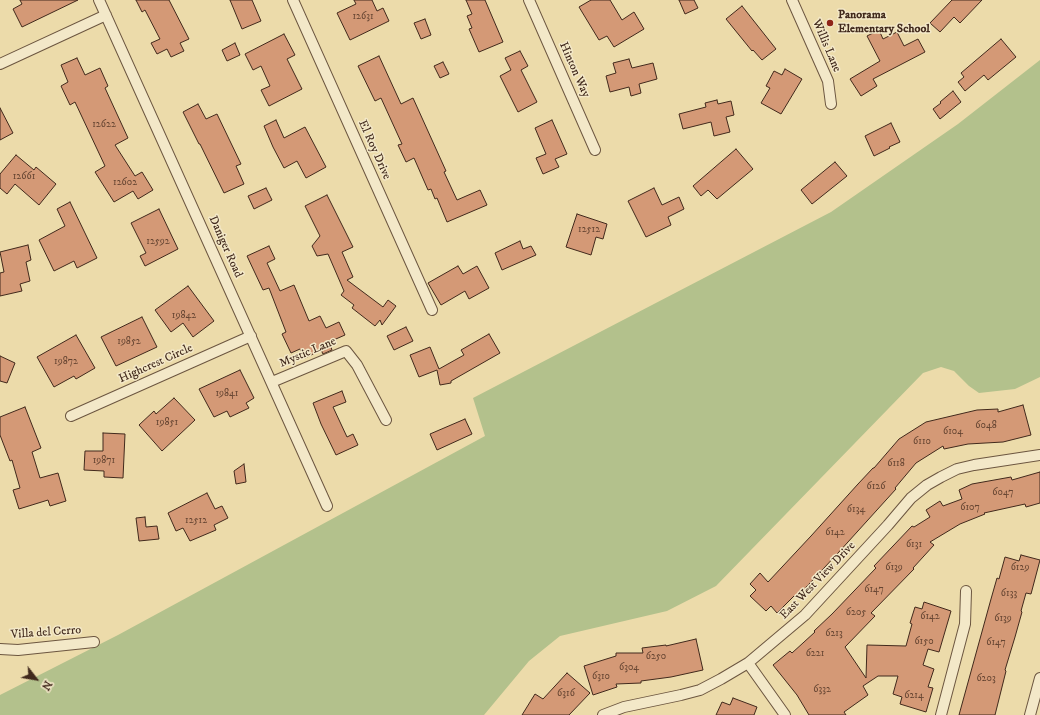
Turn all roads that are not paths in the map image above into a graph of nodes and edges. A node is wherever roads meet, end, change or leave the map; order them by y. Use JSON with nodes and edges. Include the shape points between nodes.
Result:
{"nodes":[{"id":1,"x":99,"y":0,"type":"edge"},
{"id":2,"x":293,"y":0,"type":"edge"},
{"id":3,"x":529,"y":0,"type":"edge"},
{"id":4,"x":792,"y":0,"type":"edge"},
{"id":5,"x":106,"y":16,"type":"junction"},
{"id":6,"x":0,"y":64,"type":"edge"},
{"id":7,"x":831,"y":104,"type":"dead end"},
{"id":8,"x":595,"y":150,"type":"dead end"},
{"id":9,"x":432,"y":310,"type":"dead end"},
{"id":10,"x":251,"y":336,"type":"junction"},
{"id":11,"x":272,"y":382,"type":"junction"},
{"id":12,"x":71,"y":416,"type":"dead end"},
{"id":13,"x":386,"y":420,"type":"dead end"},
{"id":14,"x":1040,"y":455,"type":"edge"},
{"id":15,"x":327,"y":506,"type":"dead end"},
{"id":16,"x":966,"y":592,"type":"dead end"},
{"id":17,"x":94,"y":642,"type":"dead end"},
{"id":18,"x":0,"y":649,"type":"edge"},
{"id":19,"x":748,"y":662,"type":"junction"},
{"id":20,"x":1040,"y":678,"type":"edge"},
{"id":21,"x":603,"y":715,"type":"edge"},
{"id":22,"x":785,"y":715,"type":"edge"},
{"id":23,"x":941,"y":715,"type":"edge"},
{"id":24,"x":1030,"y":715,"type":"edge"}],
"edges":[{"from":1,"to":5,"type":"street","name":"Daniger Road"},
{"from":2,"to":9,"type":"street","name":"El Roy Drive"},
{"from":3,"to":8,"type":"street","name":"Hinton Way"},
{"from":4,"to":7,"type":"street","name":"Willis Lane","via":[[828,81]]},
{"from":5,"to":6,"type":"street"},
{"from":5,"to":10,"type":"street","name":"Daniger Road"},
{"from":10,"to":11,"type":"street","name":"Daniger Road"},
{"from":10,"to":12,"type":"street","name":"Highcrest Circle"},
{"from":11,"to":13,"type":"street","name":"Mystic Lane","via":[[346,351],[357,365]]},
{"from":11,"to":15,"type":"street","name":"Daniger Road"},
{"from":14,"to":19,"type":"street","name":"East West View Drive","via":[[957,469],[927,485],[911,498],[805,615]]},
{"from":16,"to":23,"type":"street","via":[[965,624]]},
{"from":17,"to":18,"type":"street","name":"Villa del Cerro","via":[[18,650]]},
{"from":19,"to":21,"type":"street","name":"East West View Drive","via":[[700,690],[624,707]]},
{"from":19,"to":22,"type":"street"},
{"from":20,"to":24,"type":"street"}]}
